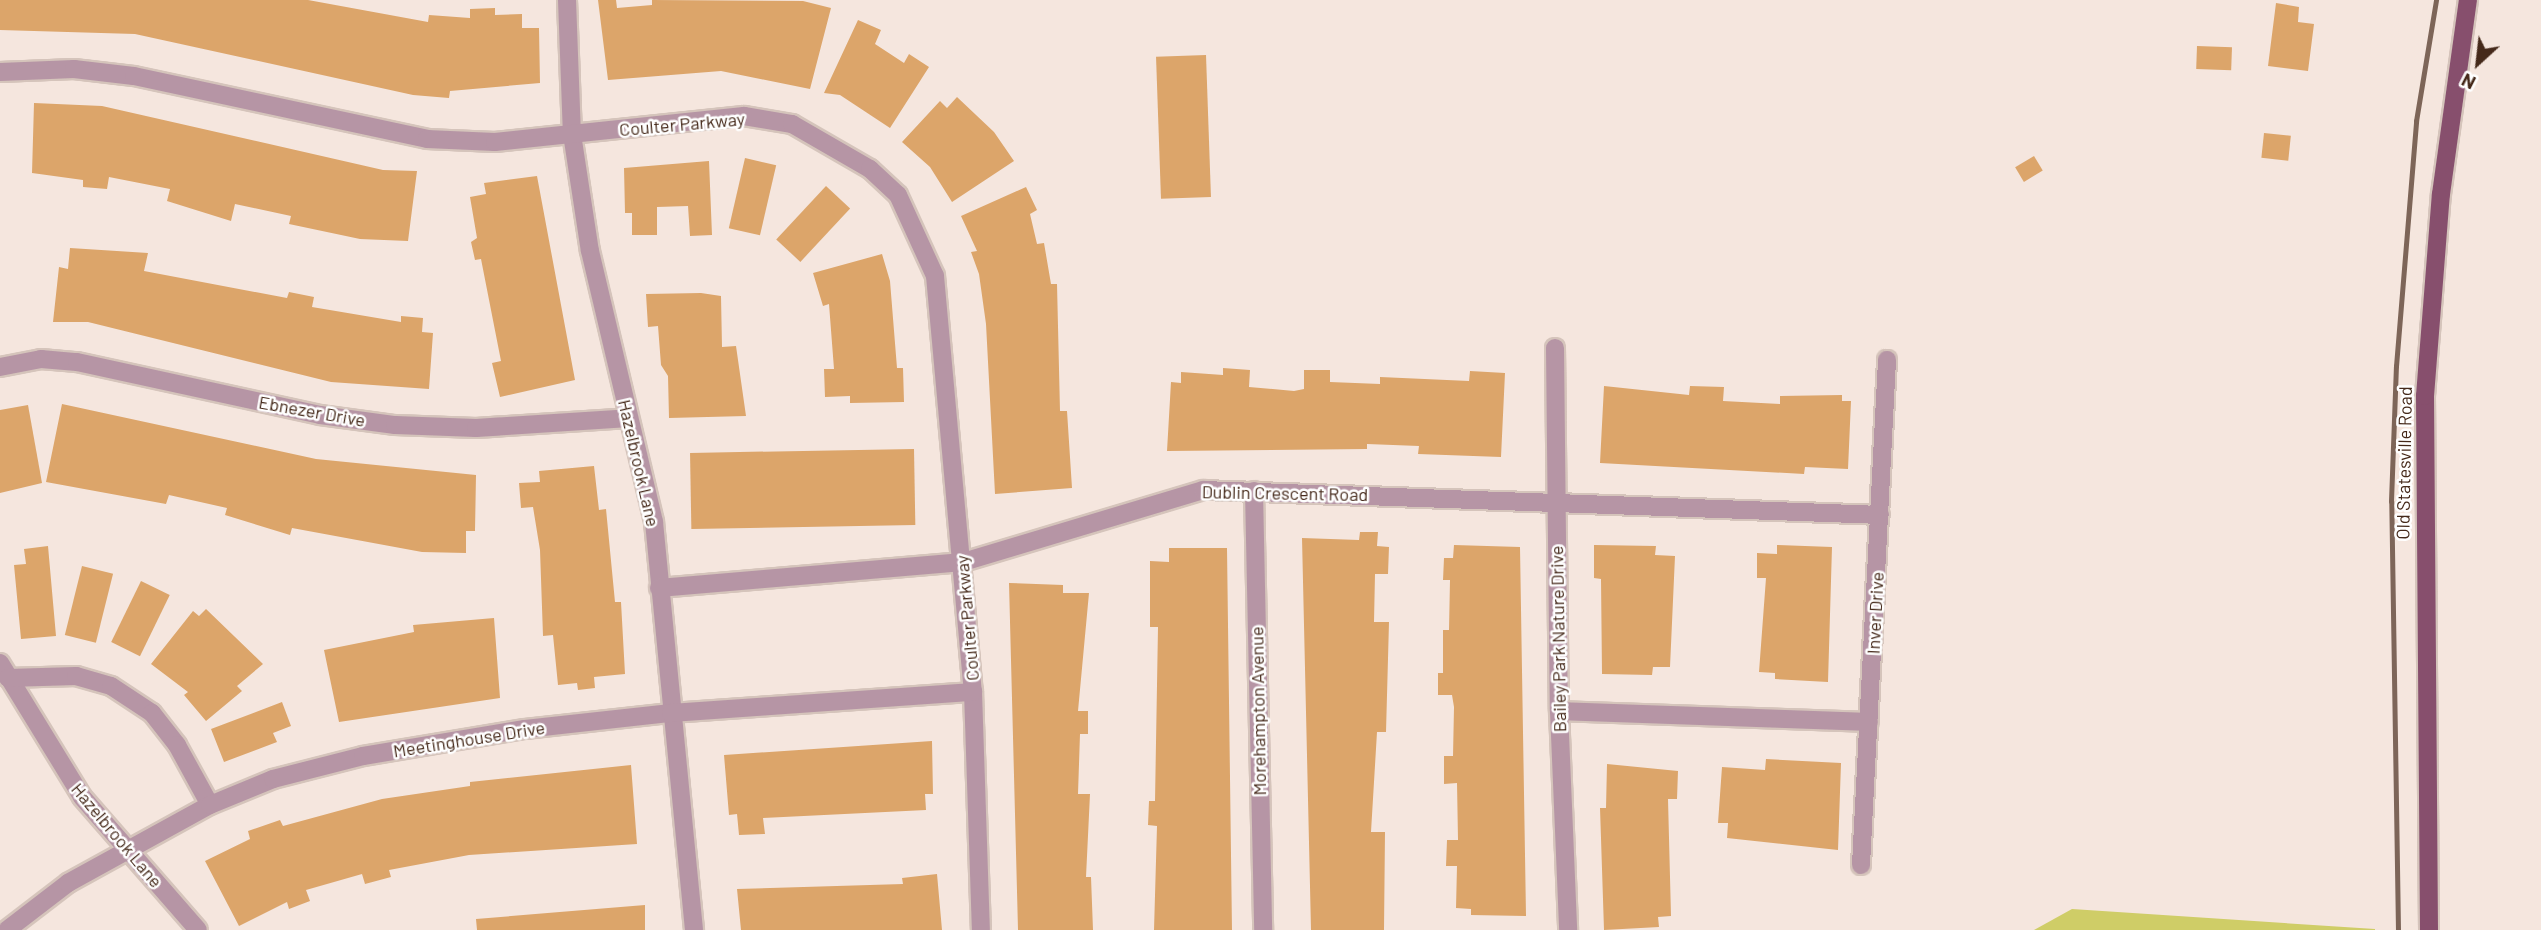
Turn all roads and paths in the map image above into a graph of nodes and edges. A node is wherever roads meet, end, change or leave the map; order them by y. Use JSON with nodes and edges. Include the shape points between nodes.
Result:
{"nodes":[{"id":1,"x":567,"y":0,"type":"edge"},
{"id":2,"x":2468,"y":0,"type":"edge"},
{"id":3,"x":0,"y":72,"type":"edge"},
{"id":4,"x":572,"y":134,"type":"junction"},
{"id":5,"x":1555,"y":348,"type":"dead end"},
{"id":6,"x":1887,"y":360,"type":"dead end"},
{"id":7,"x":0,"y":368,"type":"edge"},
{"id":8,"x":628,"y":418,"type":"junction"},
{"id":9,"x":1254,"y":491,"type":"junction"},
{"id":10,"x":1556,"y":502,"type":"junction"},
{"id":11,"x":1881,"y":515,"type":"junction"},
{"id":12,"x":963,"y":562,"type":"junction"},
{"id":13,"x":659,"y":588,"type":"junction"},
{"id":14,"x":4,"y":671,"type":"edge"},
{"id":15,"x":973,"y":692,"type":"junction"},
{"id":16,"x":1559,"y":710,"type":"junction"},
{"id":17,"x":671,"y":713,"type":"junction"},
{"id":18,"x":1869,"y":722,"type":"junction"},
{"id":19,"x":210,"y":805,"type":"junction"},
{"id":20,"x":128,"y":850,"type":"junction"},
{"id":21,"x":1861,"y":866,"type":"dead end"},
{"id":22,"x":7,"y":930,"type":"edge"},
{"id":23,"x":198,"y":930,"type":"edge"},
{"id":24,"x":694,"y":930,"type":"edge"},
{"id":25,"x":981,"y":930,"type":"edge"},
{"id":26,"x":1263,"y":930,"type":"edge"},
{"id":27,"x":1568,"y":930,"type":"edge"},
{"id":28,"x":2429,"y":930,"type":"edge"}],
"edges":[{"from":1,"to":4,"type":"street","name":"Hazelbrook Lane"},
{"from":2,"to":28,"type":"main road","name":"Old Statesville Road","via":[[2441,194],[2426,396]]},
{"from":3,"to":4,"type":"street","name":"Coulter Parkway","via":[[74,69],[134,76],[427,139],[495,142]]},
{"from":4,"to":8,"type":"street","name":"Hazelbrook Lane","via":[[590,251]]},
{"from":4,"to":12,"type":"street","name":"Coulter Parkway","via":[[744,117],[792,124],[833,144],[898,195],[935,276]]},
{"from":5,"to":10,"type":"street","name":"Bailey Park Nature Drive"},
{"from":6,"to":11,"type":"street","name":"Inver Drive"},
{"from":7,"to":8,"type":"street","name":"Ebnezer Drive","via":[[41,359],[77,362],[320,415],[395,425],[475,428]]},
{"from":8,"to":13,"type":"street","name":"Hazelbrook Lane","via":[[654,522]]},
{"from":9,"to":10,"type":"street","name":"Dublin Crescent Road"},
{"from":9,"to":12,"type":"street","name":"Dublin Crescent Road","via":[[1203,489]]},
{"from":9,"to":26,"type":"street","name":"Morehampton Avenue"},
{"from":10,"to":11,"type":"street","name":"Dublin Crescent Road"},
{"from":10,"to":16,"type":"street","name":"Bailey Park Nature Drive"},
{"from":11,"to":18,"type":"street","name":"Inver Drive"},
{"from":12,"to":13,"type":"street","name":"Dublin Crescent Road"},
{"from":12,"to":15,"type":"street","name":"Coulter Parkway"},
{"from":13,"to":17,"type":"street","name":"Hazelbrook Lane"},
{"from":14,"to":19,"type":"street","via":[[63,675],[111,686],[152,713],[177,745]]},
{"from":14,"to":20,"type":"street","name":"Hazelbrook Lane","via":[[82,797]]},
{"from":15,"to":17,"type":"street","name":"Meetinghouse Drive"},
{"from":15,"to":25,"type":"street","name":"Coulter Parkway"},
{"from":16,"to":18,"type":"street"},
{"from":16,"to":27,"type":"street","name":"Bailey Park Nature Drive"},
{"from":17,"to":19,"type":"street","name":"Meetinghouse Drive","via":[[525,729],[363,756],[273,779]]},
{"from":17,"to":24,"type":"street","name":"Hazelbrook Lane"},
{"from":18,"to":21,"type":"street","name":"Inver Drive"},
{"from":19,"to":20,"type":"street","name":"Meetinghouse Drive"},
{"from":20,"to":22,"type":"street","name":"Meetinghouse Drive","via":[[68,883]]},
{"from":20,"to":23,"type":"street","name":"Hazelbrook Lane"}]}
